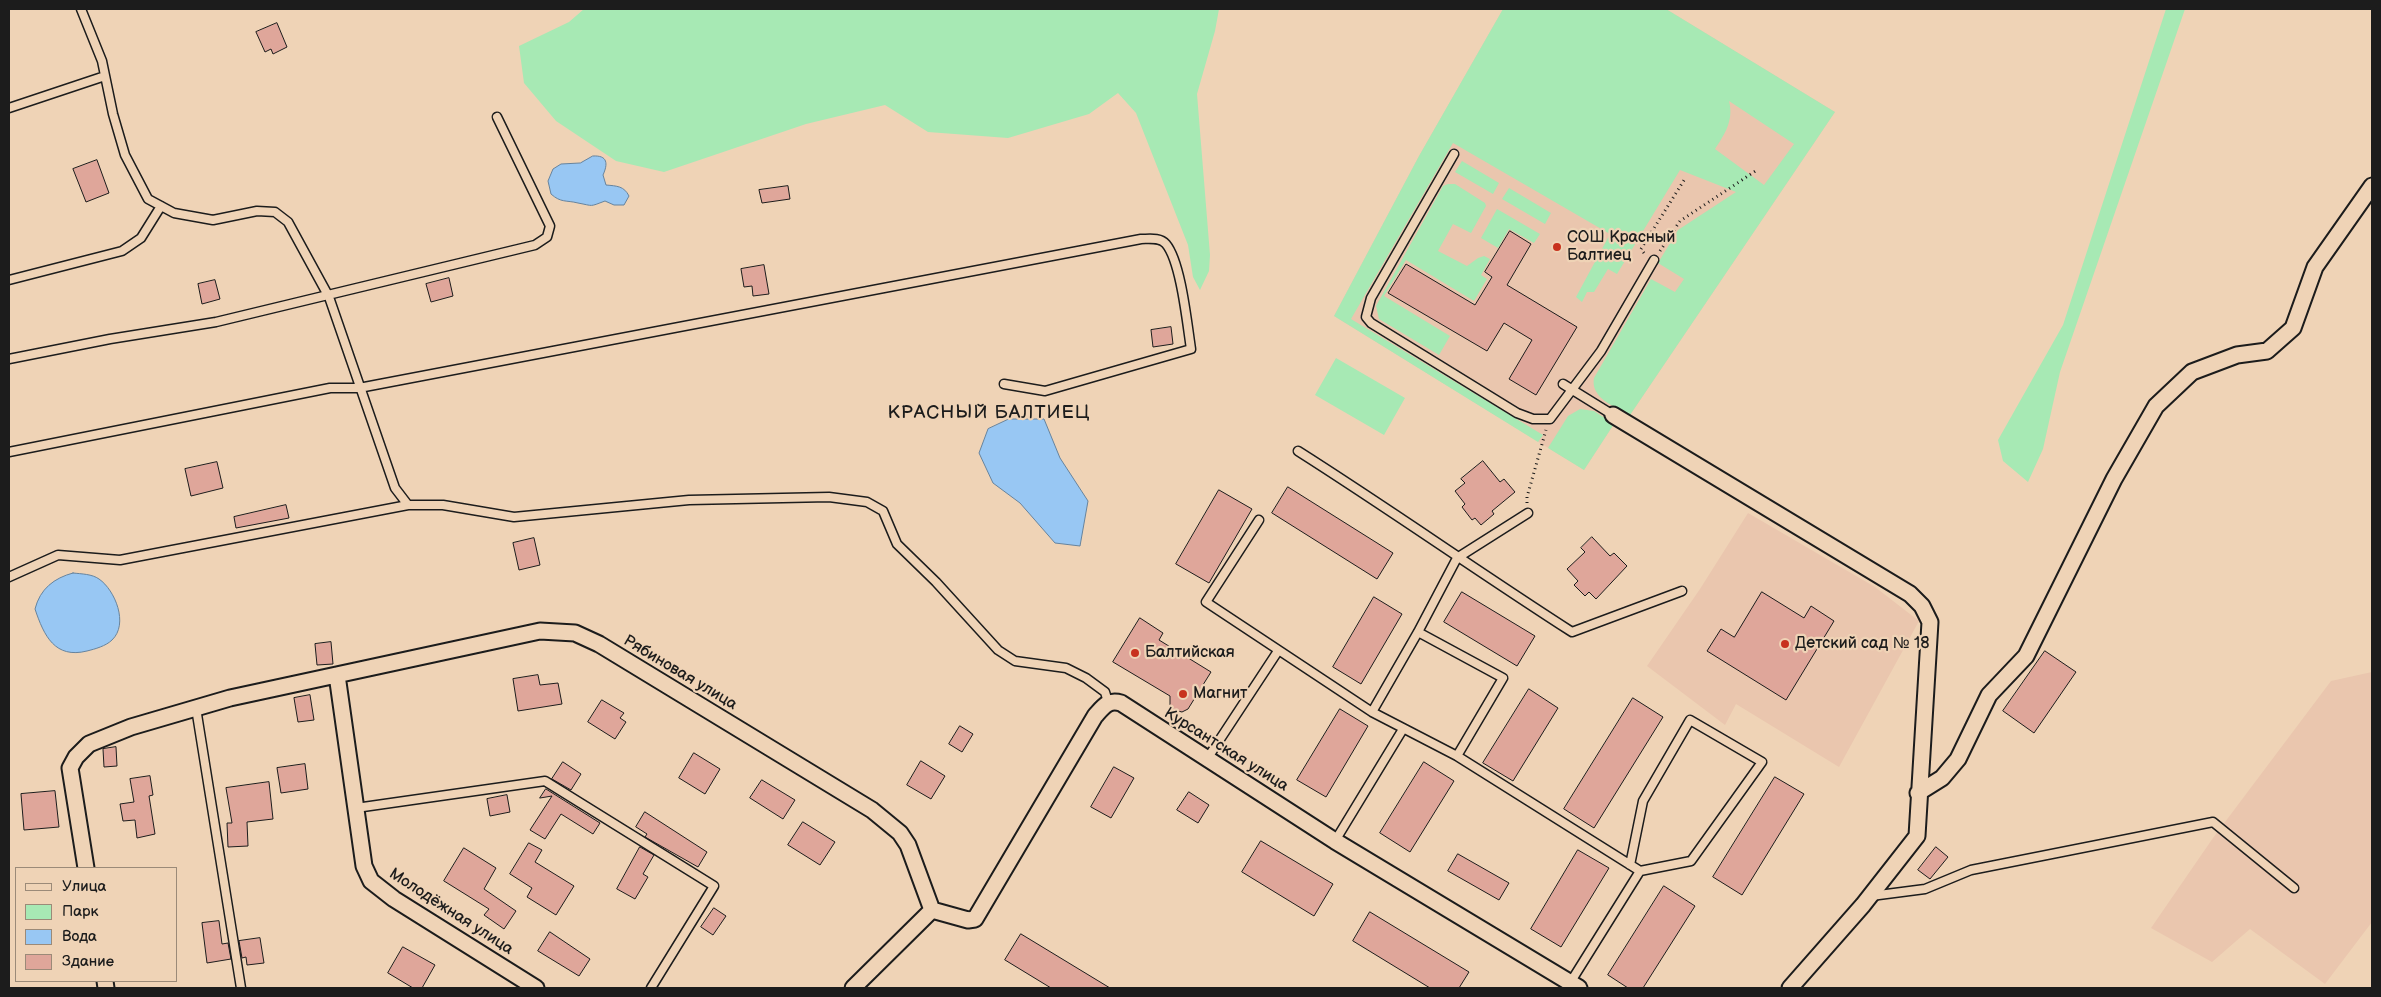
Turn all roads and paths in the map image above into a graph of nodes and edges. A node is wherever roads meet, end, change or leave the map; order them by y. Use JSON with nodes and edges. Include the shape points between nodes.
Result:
{"nodes":[{"id":1,"x":82,"y":9,"type":"edge"},
{"id":2,"x":105,"y":76,"type":"junction"},
{"id":3,"x":9,"y":108,"type":"edge"},
{"id":4,"x":497,"y":117,"type":"dead end"},
{"id":5,"x":1454,"y":154,"type":"dead end"},
{"id":6,"x":1757,"y":170,"type":"dead end"},
{"id":7,"x":1686,"y":177,"type":"dead end"},
{"id":8,"x":2372,"y":186,"type":"edge"},
{"id":9,"x":161,"y":206,"type":"junction"},
{"id":10,"x":1654,"y":260,"type":"junction"},
{"id":11,"x":9,"y":280,"type":"edge"},
{"id":12,"x":329,"y":297,"type":"junction"},
{"id":13,"x":9,"y":359,"type":"edge"},
{"id":14,"x":1004,"y":384,"type":"dead end"},
{"id":15,"x":1563,"y":384,"type":"dead end"},
{"id":16,"x":360,"y":388,"type":"junction"},
{"id":17,"x":1572,"y":390,"type":"junction"},
{"id":18,"x":1613,"y":415,"type":"joint"},
{"id":19,"x":1545,"y":419,"type":"junction"},
{"id":20,"x":1298,"y":451,"type":"dead end"},
{"id":21,"x":9,"y":452,"type":"edge"},
{"id":22,"x":408,"y":506,"type":"junction"},
{"id":23,"x":1528,"y":513,"type":"joint"},
{"id":24,"x":1259,"y":520,"type":"dead end"},
{"id":25,"x":1457,"y":558,"type":"junction"},
{"id":26,"x":9,"y":577,"type":"edge"},
{"id":27,"x":1682,"y":591,"type":"dead end"},
{"id":28,"x":1418,"y":632,"type":"junction"},
{"id":29,"x":1278,"y":650,"type":"junction"},
{"id":30,"x":336,"y":675,"type":"junction"},
{"id":31,"x":1108,"y":702,"type":"junction"},
{"id":32,"x":196,"y":708,"type":"junction"},
{"id":33,"x":1372,"y":712,"type":"junction"},
{"id":34,"x":1403,"y":728,"type":"junction"},
{"id":35,"x":1457,"y":756,"type":"junction"},
{"id":36,"x":1207,"y":759,"type":"junction"},
{"id":37,"x":1918,"y":793,"type":"junction"},
{"id":38,"x":356,"y":808,"type":"junction"},
{"id":39,"x":1335,"y":841,"type":"junction"},
{"id":40,"x":1630,"y":865,"type":"junction"},
{"id":41,"x":86,"y":867,"type":"edge"},
{"id":42,"x":1640,"y":871,"type":"junction"},
{"id":43,"x":2294,"y":888,"type":"dead end"},
{"id":44,"x":1870,"y":897,"type":"junction"},
{"id":45,"x":932,"y":910,"type":"junction"},
{"id":46,"x":1575,"y":985,"type":"edge"},
{"id":47,"x":241,"y":988,"type":"edge"},
{"id":48,"x":536,"y":988,"type":"edge"},
{"id":49,"x":651,"y":988,"type":"edge"},
{"id":50,"x":853,"y":988,"type":"edge"},
{"id":51,"x":1790,"y":988,"type":"edge"}],
"edges":[{"from":1,"to":2,"type":"lane"},
{"from":2,"to":3,"type":"lane"},
{"from":2,"to":9,"type":"lane","via":[[112,114],[125,154],[148,198]]},
{"from":4,"to":12,"type":"lane","via":[[550,226],[547,237],[535,245]]},
{"from":5,"to":19,"type":"lane","via":[[1371,298],[1366,317],[1370,323],[1517,413],[1533,419]]},
{"from":6,"to":10,"type":"path","via":[[1680,221]]},
{"from":7,"to":10,"type":"path","via":[[1641,248]]},
{"from":8,"to":37,"type":"street","via":[[2315,267],[2293,328],[2267,351],[2237,355],[2192,372],[2156,406],[2114,479],[2026,656],[1989,696],[1958,759],[1942,778]]},
{"from":9,"to":11,"type":"lane","via":[[141,238],[122,250]]},
{"from":9,"to":12,"type":"lane","via":[[174,213],[214,220],[257,211],[275,212],[288,222]]},
{"from":10,"to":17,"type":"lane","via":[[1601,351]]},
{"from":12,"to":13,"type":"lane","via":[[216,322]]},
{"from":12,"to":16,"type":"lane"},
{"from":14,"to":16,"type":"lane","via":[[1045,391],[1191,349],[1175,260],[1165,243],[1155,238],[1140,239]]},
{"from":15,"to":17,"type":"lane"},
{"from":16,"to":21,"type":"lane","via":[[330,388]]},
{"from":16,"to":22,"type":"lane","via":[[395,488]]},
{"from":17,"to":18,"type":"lane"},
{"from":17,"to":19,"type":"lane","via":[[1550,418]]},
{"from":18,"to":37,"type":"street","via":[[1910,594],[1922,606],[1930,622],[1930,642]]},
{"from":19,"to":23,"type":"path","via":[[1545,439],[1527,497]]},
{"from":20,"to":25,"type":"lane","via":[[1415,526]]},
{"from":22,"to":26,"type":"lane","via":[[120,560],[58,555]]},
{"from":22,"to":31,"type":"lane","via":[[443,505],[514,517],[689,500],[829,497],[867,502],[883,511],[897,544],[998,650],[1015,661],[1066,668],[1105,692]]},
{"from":23,"to":25,"type":"lane"},
{"from":24,"to":29,"type":"lane","via":[[1206,602]]},
{"from":25,"to":27,"type":"lane","via":[[1572,632]]},
{"from":25,"to":28,"type":"lane"},
{"from":28,"to":33,"type":"lane"},
{"from":28,"to":35,"type":"lane","via":[[1503,678]]},
{"from":29,"to":33,"type":"lane"},
{"from":29,"to":36,"type":"lane"},
{"from":30,"to":32,"type":"street","name":"Рябиновая улица"},
{"from":30,"to":38,"type":"street","name":"Молодёжная улица"},
{"from":30,"to":45,"type":"street","name":"Рябиновая улица","via":[[529,632],[575,633],[599,644],[888,822],[908,845]]},
{"from":31,"to":36,"type":"street","name":"Курсантская улица","via":[[1121,703]]},
{"from":31,"to":45,"type":"street","via":[[1095,716],[975,919]]},
{"from":32,"to":41,"type":"street","name":"Рябиновая улица","via":[[131,727],[89,744],[76,757],[70,768]]},
{"from":32,"to":47,"type":"lane"},
{"from":33,"to":34,"type":"lane"},
{"from":34,"to":35,"type":"lane"},
{"from":34,"to":39,"type":"lane"},
{"from":35,"to":40,"type":"lane"},
{"from":36,"to":39,"type":"street","name":"Курсантская улица"},
{"from":37,"to":44,"type":"street","via":[[1916,836]]},
{"from":38,"to":48,"type":"street","name":"Молодёжная улица","via":[[364,866],[371,881]]},
{"from":38,"to":49,"type":"lane","via":[[545,780],[714,886]]},
{"from":39,"to":46,"type":"street","name":"Курсантская улица"},
{"from":40,"to":42,"type":"lane"},
{"from":40,"to":42,"type":"lane","via":[[1644,801],[1690,720],[1762,762],[1691,861]]},
{"from":42,"to":46,"type":"lane"},
{"from":43,"to":44,"type":"lane","via":[[2212,822],[1971,870],[1925,890]]},
{"from":44,"to":51,"type":"street"},
{"from":45,"to":50,"type":"street"}]}
